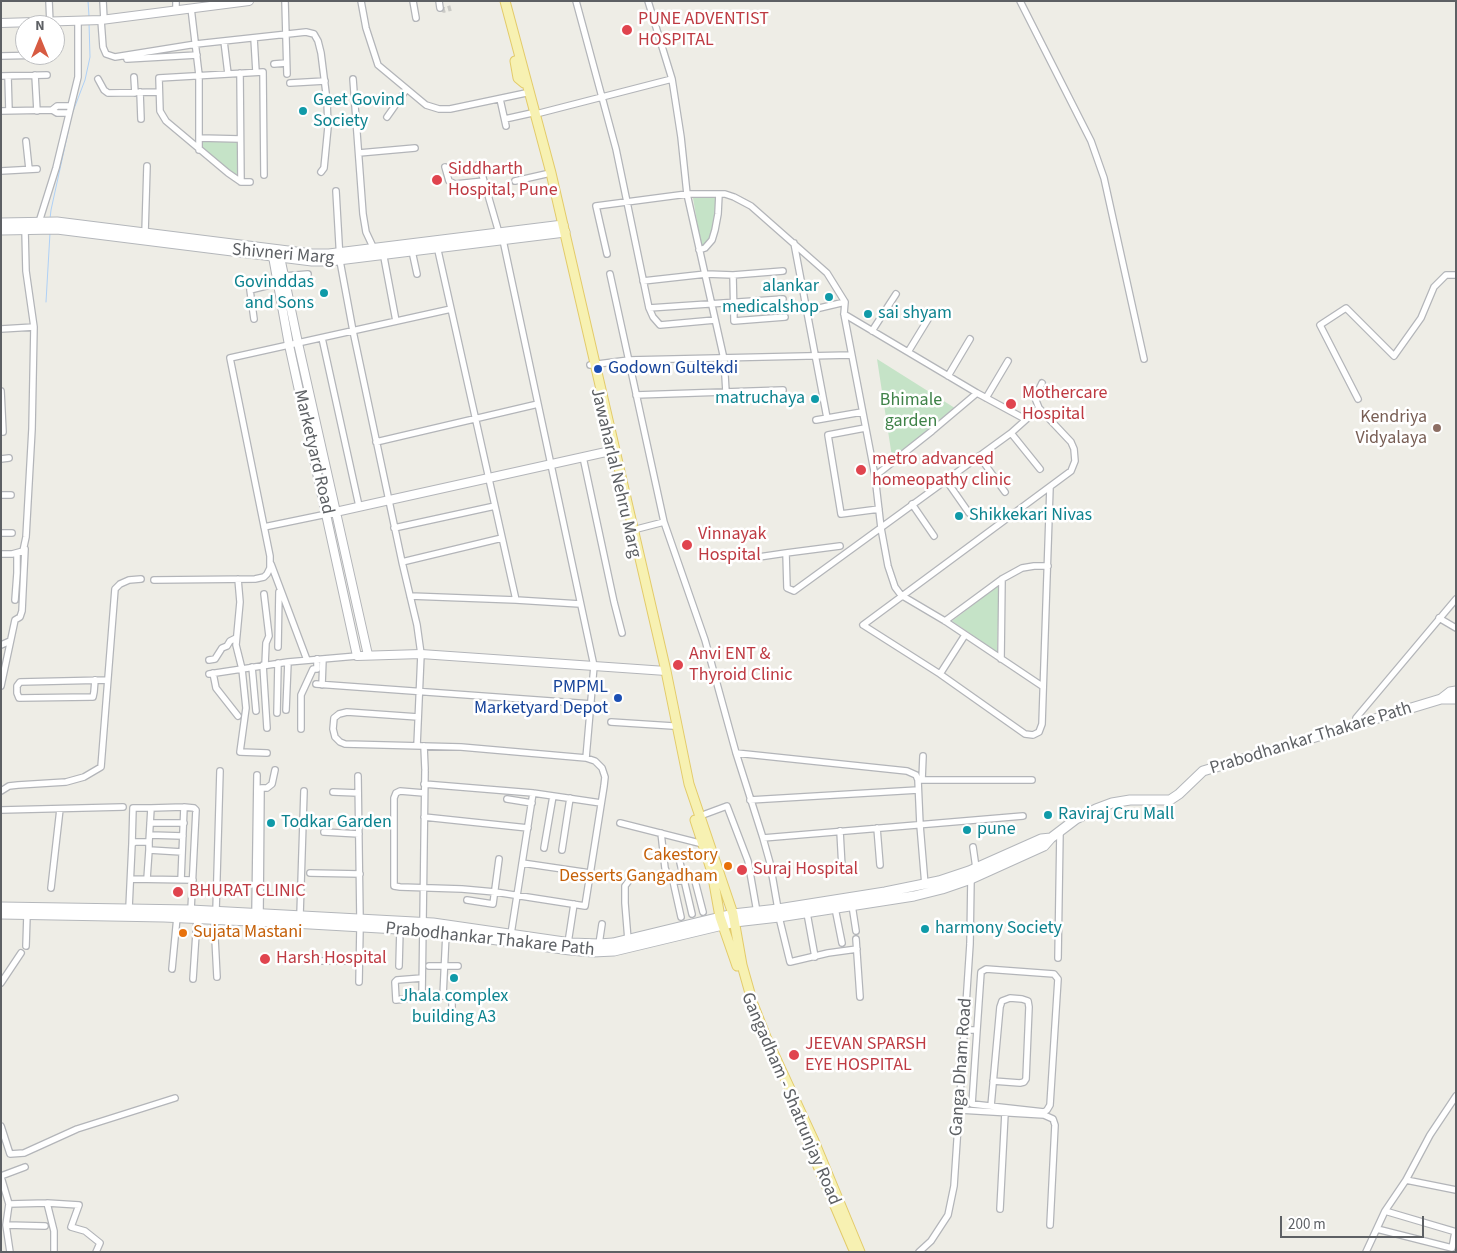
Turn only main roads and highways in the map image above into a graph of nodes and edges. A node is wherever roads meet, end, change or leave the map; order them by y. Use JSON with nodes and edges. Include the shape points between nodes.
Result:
{"nodes":[{"id":1,"x":501,"y":1,"type":"edge"},
{"id":2,"x":505,"y":1,"type":"edge"},
{"id":3,"x":511,"y":1,"type":"edge"},
{"id":4,"x":526,"y":83,"type":"junction"},
{"id":5,"x":534,"y":114,"type":"junction"},
{"id":6,"x":1,"y":223,"type":"edge"},
{"id":7,"x":42,"y":224,"type":"junction"},
{"id":8,"x":57,"y":225,"type":"junction"},
{"id":9,"x":561,"y":229,"type":"junction"},
{"id":10,"x":1,"y":230,"type":"edge"},
{"id":11,"x":437,"y":245,"type":"junction"},
{"id":12,"x":380,"y":250,"type":"junction"},
{"id":13,"x":276,"y":253,"type":"junction"},
{"id":14,"x":612,"y":450,"type":"junction"},
{"id":15,"x":663,"y":670,"type":"junction"},
{"id":16,"x":1456,"y":691,"type":"edge"},
{"id":17,"x":1441,"y":699,"type":"junction"},
{"id":18,"x":1456,"y":699,"type":"edge"},
{"id":19,"x":697,"y":813,"type":"junction"},
{"id":20,"x":972,"y":873,"type":"junction"},
{"id":21,"x":1,"y":907,"type":"edge"},
{"id":22,"x":165,"y":913,"type":"junction"},
{"id":23,"x":779,"y":913,"type":"junction"},
{"id":24,"x":1,"y":914,"type":"edge"},
{"id":25,"x":194,"y":914,"type":"junction"},
{"id":26,"x":215,"y":915,"type":"junction"},
{"id":27,"x":734,"y":918,"type":"junction"},
{"id":28,"x":722,"y":921,"type":"junction"},
{"id":29,"x":360,"y":923,"type":"junction"},
{"id":30,"x":422,"y":927,"type":"junction"},
{"id":31,"x":734,"y":945,"type":"junction"},
{"id":32,"x":854,"y":1252,"type":"edge"},
{"id":33,"x":860,"y":1252,"type":"edge"}],
"edges":[{"from":1,"to":4,"type":"main road","name":"Jawaharlal Nehru Marg","via":[[518,78]]},
{"from":2,"to":4,"type":"main road"},
{"from":3,"to":4,"type":"main road","name":"Jawaharlal Nehru Marg","via":[[530,76]]},
{"from":4,"to":5,"type":"main road","name":"Jawaharlal Nehru Marg"},
{"from":4,"to":5,"type":"main road","name":"Jawaharlal Nehru Marg"},
{"from":5,"to":9,"type":"main road","name":"Jawaharlal Nehru Marg"},
{"from":5,"to":9,"type":"main road","name":"Jawaharlal Nehru Marg"},
{"from":6,"to":7,"type":"main road","name":"Shivneri Marg"},
{"from":7,"to":8,"type":"main road","name":"Shivneri Marg"},
{"from":7,"to":10,"type":"main road","name":"Shivneri Marg","via":[[25,230]]},
{"from":8,"to":13,"type":"main road","name":"Shivneri Marg"},
{"from":8,"to":13,"type":"main road","name":"Shivneri Marg","via":[[145,233]]},
{"from":9,"to":11,"type":"main road","name":"Shivneri Marg"},
{"from":9,"to":14,"type":"main road","name":"Jawaharlal Nehru Marg"},
{"from":11,"to":12,"type":"main road","name":"Shivneri Marg"},
{"from":11,"to":12,"type":"main road","name":"Shivneri Marg","via":[[412,251]]},
{"from":12,"to":13,"type":"main road","name":"Shivneri Marg","via":[[340,257]]},
{"from":14,"to":15,"type":"main road","name":"Jawaharlal Nehru Marg"},
{"from":14,"to":15,"type":"main road","name":"Jawaharlal Nehru Marg"},
{"from":15,"to":19,"type":"main road","name":"Jawaharlal Nehru Marg"},
{"from":15,"to":19,"type":"main road","name":"Jawaharlal Nehru Marg","via":[[684,785]]},
{"from":16,"to":17,"type":"main road","name":"Prabodhankar Thakare Path"},
{"from":17,"to":18,"type":"main road","name":"Prabodhankar Thakare Path"},
{"from":17,"to":20,"type":"main road","name":"Prabodhankar Thakare Path","via":[[1203,771],[1170,800],[1112,803],[1076,819],[1051,838],[1041,839]]},
{"from":19,"to":27,"type":"main road","name":"Jawaharlal Nehru Marg"},
{"from":19,"to":28,"type":"main road","name":"Jawaharlal Nehru Marg"},
{"from":20,"to":23,"type":"main road","name":"Prabodhankar Thakare Path"},
{"from":20,"to":23,"type":"main road","name":"Prabodhankar Thakare Path","via":[[942,889],[914,896],[807,912]]},
{"from":21,"to":22,"type":"main road","name":"Prabodhankar Thakare Path","via":[[130,908]]},
{"from":22,"to":24,"type":"main road","name":"Prabodhankar Thakare Path"},
{"from":22,"to":25,"type":"main road","name":"Prabodhankar Thakare Path"},
{"from":22,"to":25,"type":"main road","name":"Prabodhankar Thakare Path","via":[[177,917]]},
{"from":23,"to":27,"type":"main road","name":"Prabodhankar Thakare Path"},
{"from":23,"to":27,"type":"main road","name":"Prabodhankar Thakare Path","via":[[757,912]]},
{"from":25,"to":26,"type":"main road","name":"Prabodhankar Thakare Path"},
{"from":26,"to":29,"type":"main road","name":"Prabodhankar Thakare Path"},
{"from":26,"to":29,"type":"main road","name":"Prabodhankar Thakare Path","via":[[300,915]]},
{"from":27,"to":28,"type":"main road","name":"Prabodhankar Thakare Path"},
{"from":27,"to":31,"type":"main road","name":"Jawaharlal Nehru Marg"},
{"from":28,"to":30,"type":"main road","name":"Prabodhankar Thakare Path","via":[[599,944]]},
{"from":28,"to":30,"type":"main road","name":"Prabodhankar Thakare Path","via":[[614,951],[593,952]]},
{"from":28,"to":31,"type":"main road","name":"Jawaharlal Nehru Marg"},
{"from":29,"to":30,"type":"main road","name":"Prabodhankar Thakare Path"},
{"from":29,"to":30,"type":"main road","name":"Prabodhankar Thakare Path","via":[[400,929]]},
{"from":31,"to":32,"type":"main road","name":"Gangadham - Shatrunjay Road","via":[[746,999]]},
{"from":31,"to":33,"type":"main road","name":"Gangadham - Shatrunjay Road","via":[[766,1037]]}]}
